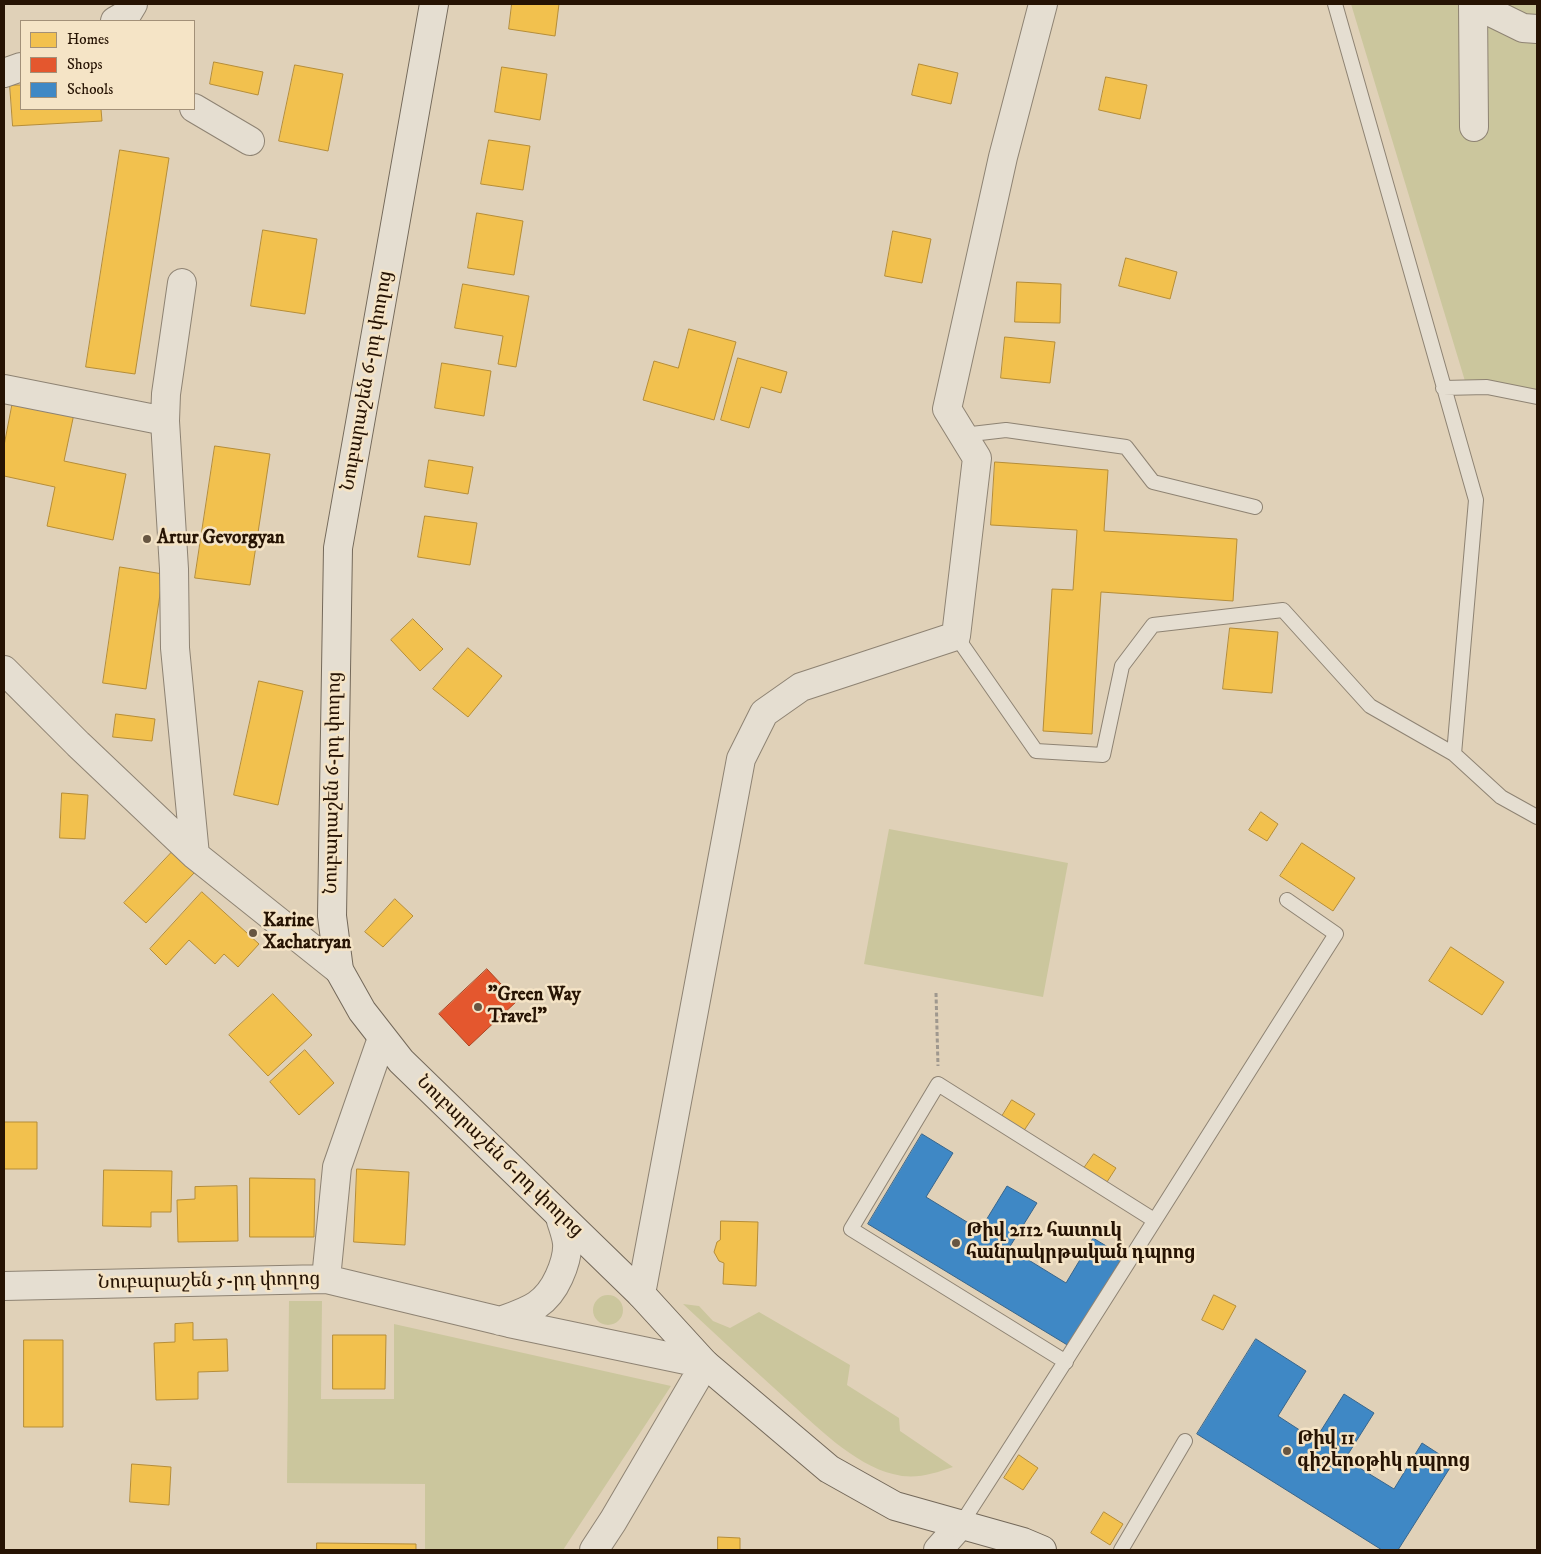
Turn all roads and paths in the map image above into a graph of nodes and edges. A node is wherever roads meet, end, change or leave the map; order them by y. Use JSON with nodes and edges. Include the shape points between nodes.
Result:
{"nodes":[{"id":1,"x":434,"y":4,"type":"edge"},
{"id":2,"x":1043,"y":4,"type":"edge"},
{"id":3,"x":1335,"y":4,"type":"edge"},
{"id":4,"x":1474,"y":4,"type":"edge"},
{"id":5,"x":1537,"y":29,"type":"edge"},
{"id":6,"x":20,"y":67,"type":"edge"},
{"id":7,"x":4,"y":73,"type":"edge"},
{"id":8,"x":195,"y":109,"type":"edge"},
{"id":9,"x":1474,"y":127,"type":"dead end"},
{"id":10,"x":250,"y":141,"type":"dead end"},
{"id":11,"x":182,"y":282,"type":"dead end"},
{"id":12,"x":1444,"y":388,"type":"junction"},
{"id":13,"x":4,"y":389,"type":"edge"},
{"id":14,"x":1537,"y":397,"type":"edge"},
{"id":15,"x":165,"y":421,"type":"junction"},
{"id":16,"x":963,"y":435,"type":"junction"},
{"id":17,"x":1254,"y":507,"type":"dead end"},
{"id":18,"x":956,"y":636,"type":"junction"},
{"id":19,"x":4,"y":670,"type":"edge"},
{"id":20,"x":1454,"y":754,"type":"junction"},
{"id":21,"x":1537,"y":817,"type":"edge"},
{"id":22,"x":195,"y":855,"type":"junction"},
{"id":23,"x":1287,"y":900,"type":"dead end"},
{"id":24,"x":338,"y":970,"type":"junction"},
{"id":25,"x":936,"y":993,"type":"dead end"},
{"id":26,"x":382,"y":1038,"type":"junction"},
{"id":27,"x":938,"y":1084,"type":"junction"},
{"id":28,"x":560,"y":1217,"type":"junction"},
{"id":29,"x":1154,"y":1220,"type":"junction"},
{"id":30,"x":326,"y":1279,"type":"junction"},
{"id":31,"x":4,"y":1286,"type":"edge"},
{"id":32,"x":641,"y":1294,"type":"junction"},
{"id":33,"x":500,"y":1321,"type":"junction"},
{"id":34,"x":1066,"y":1362,"type":"junction"},
{"id":35,"x":705,"y":1364,"type":"junction"},
{"id":36,"x":1185,"y":1441,"type":"dead end"},
{"id":37,"x":962,"y":1524,"type":"junction"},
{"id":38,"x":594,"y":1550,"type":"edge"},
{"id":39,"x":938,"y":1550,"type":"edge"},
{"id":40,"x":1042,"y":1550,"type":"edge"},
{"id":41,"x":1121,"y":1550,"type":"edge"}],
"edges":[{"from":1,"to":24,"type":"street","name":"Նուբարաշեն 6-րդ փողոց","via":[[338,548],[332,916]]},
{"from":2,"to":16,"type":"street","via":[[1003,157],[947,410]]},
{"from":3,"to":12,"type":"lane"},
{"from":4,"to":5,"type":"street","via":[[1524,28]]},
{"from":4,"to":9,"type":"street"},
{"from":6,"to":7,"type":"street"},
{"from":8,"to":10,"type":"street"},
{"from":11,"to":15,"type":"street"},
{"from":12,"to":14,"type":"lane","via":[[1487,387]]},
{"from":12,"to":20,"type":"lane","via":[[1476,500]]},
{"from":13,"to":15,"type":"street"},
{"from":15,"to":22,"type":"street","via":[[175,648]]},
{"from":16,"to":17,"type":"lane","via":[[1006,430],[1126,447],[1153,482]]},
{"from":16,"to":18,"type":"street","via":[[977,458]]},
{"from":18,"to":20,"type":"lane","via":[[1036,750],[1103,756],[1122,666],[1153,624],[1283,610],[1370,706]]},
{"from":18,"to":32,"type":"street","via":[[801,687],[764,713],[741,759]]},
{"from":19,"to":22,"type":"street"},
{"from":20,"to":21,"type":"lane","via":[[1501,797]]},
{"from":22,"to":24,"type":"street"},
{"from":23,"to":29,"type":"lane","via":[[1336,934]]},
{"from":24,"to":26,"type":"street","name":"Նուբարաշեն 6-րդ փողոց"},
{"from":25,"to":27,"type":"path"},
{"from":26,"to":28,"type":"street","name":"Նուբարաշեն 6-րդ փողոց","via":[[401,1061]]},
{"from":26,"to":30,"type":"street","via":[[337,1167]]},
{"from":27,"to":29,"type":"lane"},
{"from":27,"to":34,"type":"lane","via":[[851,1229]]},
{"from":28,"to":32,"type":"street","name":"Նուբարաշեն 6-րդ փողոց"},
{"from":28,"to":33,"type":"street","via":[[566,1258],[554,1289],[542,1303]]},
{"from":29,"to":34,"type":"lane"},
{"from":30,"to":31,"type":"street","name":"Նուբարաշեն 5-րդ փողոց"},
{"from":30,"to":33,"type":"street","name":"Նուբարաշեն 5-րդ փողոց"},
{"from":32,"to":35,"type":"street","name":"Նուբարաշեն 6-րդ փողոց"},
{"from":33,"to":35,"type":"street","name":"Նուբարաշեն 5-րդ փողոց"},
{"from":34,"to":37,"type":"lane"},
{"from":35,"to":37,"type":"street","name":"Նուբարաշեն 6-րդ փողոց","via":[[829,1469],[895,1506]]},
{"from":35,"to":38,"type":"street"},
{"from":36,"to":41,"type":"lane"},
{"from":37,"to":39,"type":"street"},
{"from":37,"to":40,"type":"street","name":"Նուբարաշեն 6-րդ փողոց"}]}
